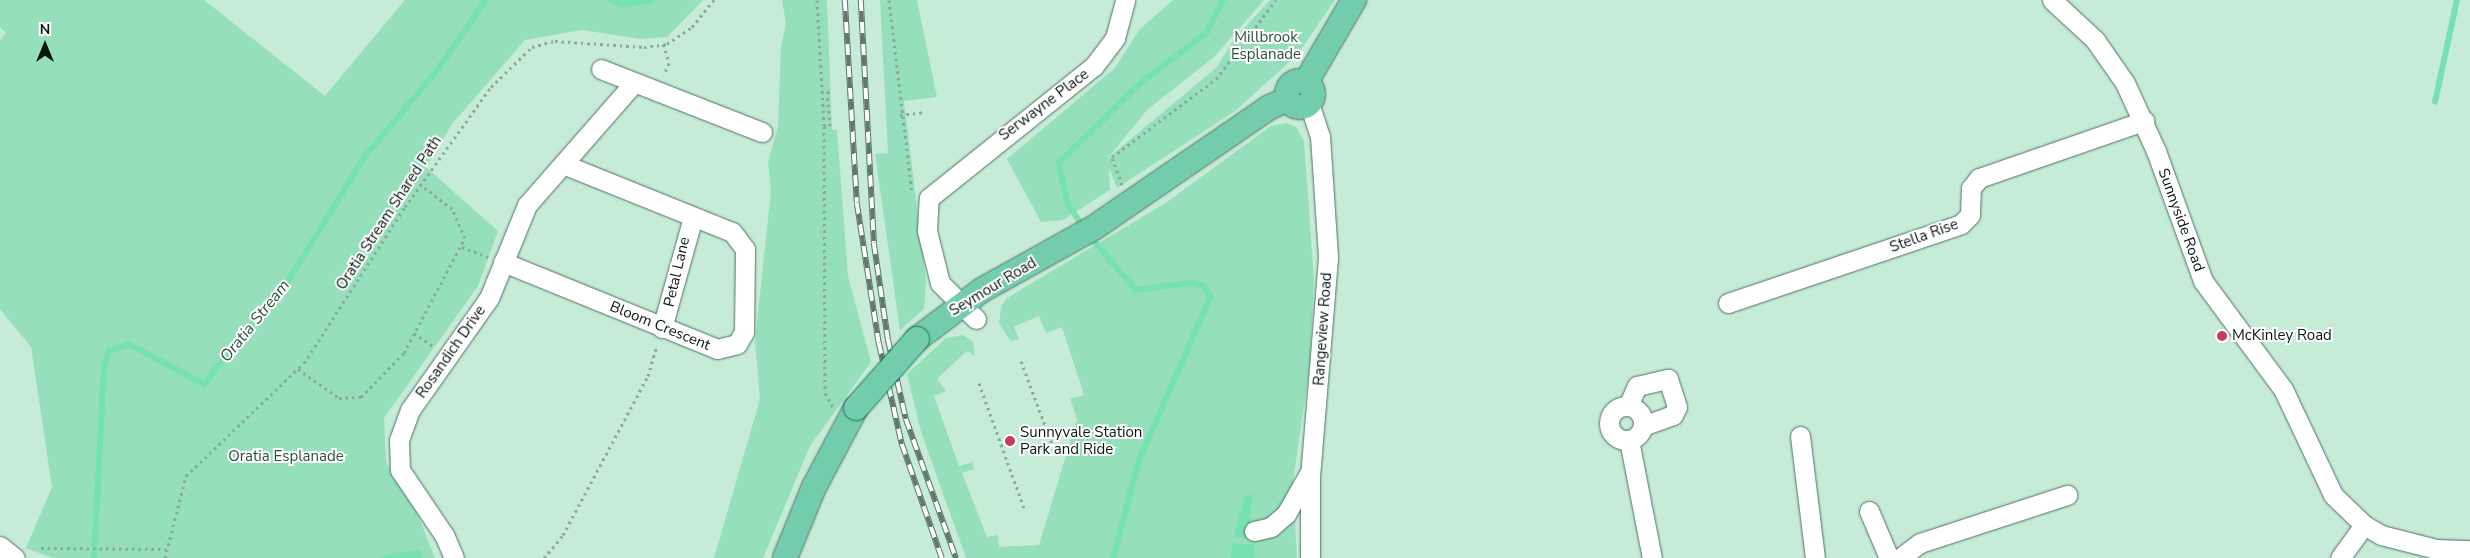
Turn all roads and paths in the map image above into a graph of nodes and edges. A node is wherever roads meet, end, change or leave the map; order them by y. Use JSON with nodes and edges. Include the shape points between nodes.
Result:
{"nodes":[{"id":1,"x":714,"y":0,"type":"edge"},
{"id":2,"x":817,"y":0,"type":"edge"},
{"id":3,"x":888,"y":0,"type":"edge"},
{"id":4,"x":1126,"y":0,"type":"edge"},
{"id":5,"x":1276,"y":0,"type":"edge"},
{"id":6,"x":1354,"y":0,"type":"edge"},
{"id":7,"x":2052,"y":0,"type":"edge"},
{"id":8,"x":663,"y":44,"type":"junction"},
{"id":9,"x":601,"y":69,"type":"dead end"},
{"id":10,"x":661,"y":80,"type":"dead end"},
{"id":11,"x":632,"y":84,"type":"junction"},
{"id":12,"x":832,"y":91,"type":"dead end"},
{"id":13,"x":1301,"y":95,"type":"junction"},
{"id":14,"x":923,"y":112,"type":"dead end"},
{"id":15,"x":900,"y":115,"type":"junction"},
{"id":16,"x":2144,"y":121,"type":"junction"},
{"id":17,"x":824,"y":126,"type":"junction"},
{"id":18,"x":762,"y":132,"type":"dead end"},
{"id":19,"x":565,"y":165,"type":"junction"},
{"id":20,"x":420,"y":184,"type":"junction"},
{"id":21,"x":1123,"y":190,"type":"dead end"},
{"id":22,"x":914,"y":196,"type":"dead end"},
{"id":23,"x":693,"y":216,"type":"junction"},
{"id":24,"x":462,"y":248,"type":"junction"},
{"id":25,"x":498,"y":261,"type":"junction"},
{"id":26,"x":1728,"y":303,"type":"dead end"},
{"id":27,"x":968,"y":312,"type":"junction"},
{"id":28,"x":662,"y":328,"type":"junction"},
{"id":29,"x":414,"y":333,"type":"junction"},
{"id":30,"x":444,"y":353,"type":"dead end"},
{"id":31,"x":1021,"y":361,"type":"dead end"},
{"id":32,"x":298,"y":369,"type":"junction"},
{"id":33,"x":979,"y":383,"type":"dead end"},
{"id":34,"x":1628,"y":406,"type":"junction"},
{"id":35,"x":846,"y":410,"type":"junction"},
{"id":36,"x":1643,"y":426,"type":"junction"},
{"id":37,"x":1800,"y":436,"type":"dead end"},
{"id":38,"x":1629,"y":440,"type":"junction"},
{"id":39,"x":1052,"y":444,"type":"dead end"},
{"id":40,"x":1310,"y":470,"type":"junction"},
{"id":41,"x":2067,"y":495,"type":"dead end"},
{"id":42,"x":1025,"y":511,"type":"dead end"},
{"id":43,"x":1869,"y":511,"type":"dead end"},
{"id":44,"x":2364,"y":526,"type":"junction"},
{"id":45,"x":1254,"y":532,"type":"dead end"},
{"id":46,"x":0,"y":546,"type":"edge"},
{"id":47,"x":41,"y":548,"type":"dead end"},
{"id":48,"x":166,"y":549,"type":"junction"},
{"id":49,"x":2470,"y":550,"type":"edge"},
{"id":50,"x":16,"y":558,"type":"edge"},
{"id":51,"x":165,"y":558,"type":"edge"},
{"id":52,"x":454,"y":558,"type":"edge"},
{"id":53,"x":544,"y":558,"type":"edge"},
{"id":54,"x":785,"y":558,"type":"edge"},
{"id":55,"x":1310,"y":558,"type":"edge"},
{"id":56,"x":1652,"y":558,"type":"edge"},
{"id":57,"x":1815,"y":558,"type":"edge"},
{"id":58,"x":1889,"y":558,"type":"edge"},
{"id":59,"x":1900,"y":558,"type":"edge"},
{"id":60,"x":2340,"y":558,"type":"edge"}],
"edges":[{"from":1,"to":8,"type":"path","via":[[692,27]]},
{"from":2,"to":17,"type":"path"},
{"from":3,"to":15,"type":"path"},
{"from":4,"to":27,"type":"street","name":"Serwayne Place","via":[[1115,38],[1094,66],[933,190],[926,218],[933,261],[943,288]]},
{"from":5,"to":21,"type":"path","via":[[1216,79],[1112,157]]},
{"from":6,"to":13,"type":"main road"},
{"from":7,"to":16,"type":"street","name":"Sunnyside Road","via":[[2110,59]]},
{"from":8,"to":10,"type":"path","via":[[669,63]]},
{"from":8,"to":20,"type":"path","name":"Oratia Stream Shared Path","via":[[563,41],[532,47],[491,87]]},
{"from":9,"to":11,"type":"street"},
{"from":11,"to":18,"type":"street"},
{"from":11,"to":19,"type":"street","name":"Rosandich Drive"},
{"from":12,"to":17,"type":"path","via":[[828,92],[830,126]]},
{"from":13,"to":27,"type":"main road","name":"Seymour Road","via":[[1268,108]]},
{"from":13,"to":40,"type":"street","name":"Rangeview Road","via":[[1320,136],[1328,258]]},
{"from":14,"to":15,"type":"path"},
{"from":15,"to":22,"type":"path"},
{"from":16,"to":26,"type":"street","name":"Stella Rise","via":[[1979,178],[1971,188],[1970,215],[1962,224]]},
{"from":16,"to":44,"type":"street","name":"Sunnyside Road","via":[[2203,281],[2283,389],[2333,495]]},
{"from":17,"to":35,"type":"path","via":[[825,393]]},
{"from":19,"to":23,"type":"street","name":"Bloom Crescent"},
{"from":19,"to":25,"type":"street","name":"Rosandich Drive","via":[[527,205]]},
{"from":20,"to":24,"type":"path","via":[[441,197],[460,220],[465,238]]},
{"from":20,"to":32,"type":"path","name":"Oratia Stream Shared Path"},
{"from":23,"to":28,"type":"street","name":"Petal Lane"},
{"from":23,"to":28,"type":"street","name":"Bloom Crescent","via":[[732,232],[745,249],[744,332],[736,344],[717,349]]},
{"from":24,"to":25,"type":"path"},
{"from":24,"to":29,"type":"path"},
{"from":25,"to":28,"type":"street","name":"Bloom Crescent"},
{"from":25,"to":52,"type":"street","name":"Rosandich Drive","via":[[474,324],[410,410],[398,440],[400,470],[444,535]]},
{"from":27,"to":35,"type":"main road","name":"Seymour Road","bridge":true,"via":[[917,339]]},
{"from":28,"to":53,"type":"path","via":[[648,376],[563,535]]},
{"from":29,"to":30,"type":"path"},
{"from":29,"to":32,"type":"path","via":[[404,353],[361,397],[339,398]]},
{"from":31,"to":39,"type":"path"},
{"from":32,"to":48,"type":"path","name":"Oratia Stream Shared Path","via":[[186,476]]},
{"from":33,"to":42,"type":"path"},
{"from":34,"to":36,"type":"street","via":[[1640,413]]},
{"from":34,"to":36,"type":"street","via":[[1637,386],[1668,380],[1677,407],[1674,415]]},
{"from":34,"to":38,"type":"street","via":[[1614,410],[1608,426],[1613,436]]},
{"from":35,"to":54,"type":"main road","name":"Seymour Road"},
{"from":36,"to":38,"type":"street"},
{"from":37,"to":57,"type":"street"},
{"from":38,"to":56,"type":"street"},
{"from":40,"to":45,"type":"street","via":[[1286,514],[1272,527]]},
{"from":40,"to":55,"type":"street","name":"Rangeview Road"},
{"from":41,"to":59,"type":"street","via":[[1920,543]]},
{"from":43,"to":58,"type":"street"},
{"from":44,"to":49,"type":"street","name":"Sunnyside Road","via":[[2400,542]]},
{"from":44,"to":60,"type":"street"},
{"from":46,"to":50,"type":"street"},
{"from":47,"to":48,"type":"path"},
{"from":48,"to":51,"type":"path","name":"Oratia Stream Shared Path"}]}
